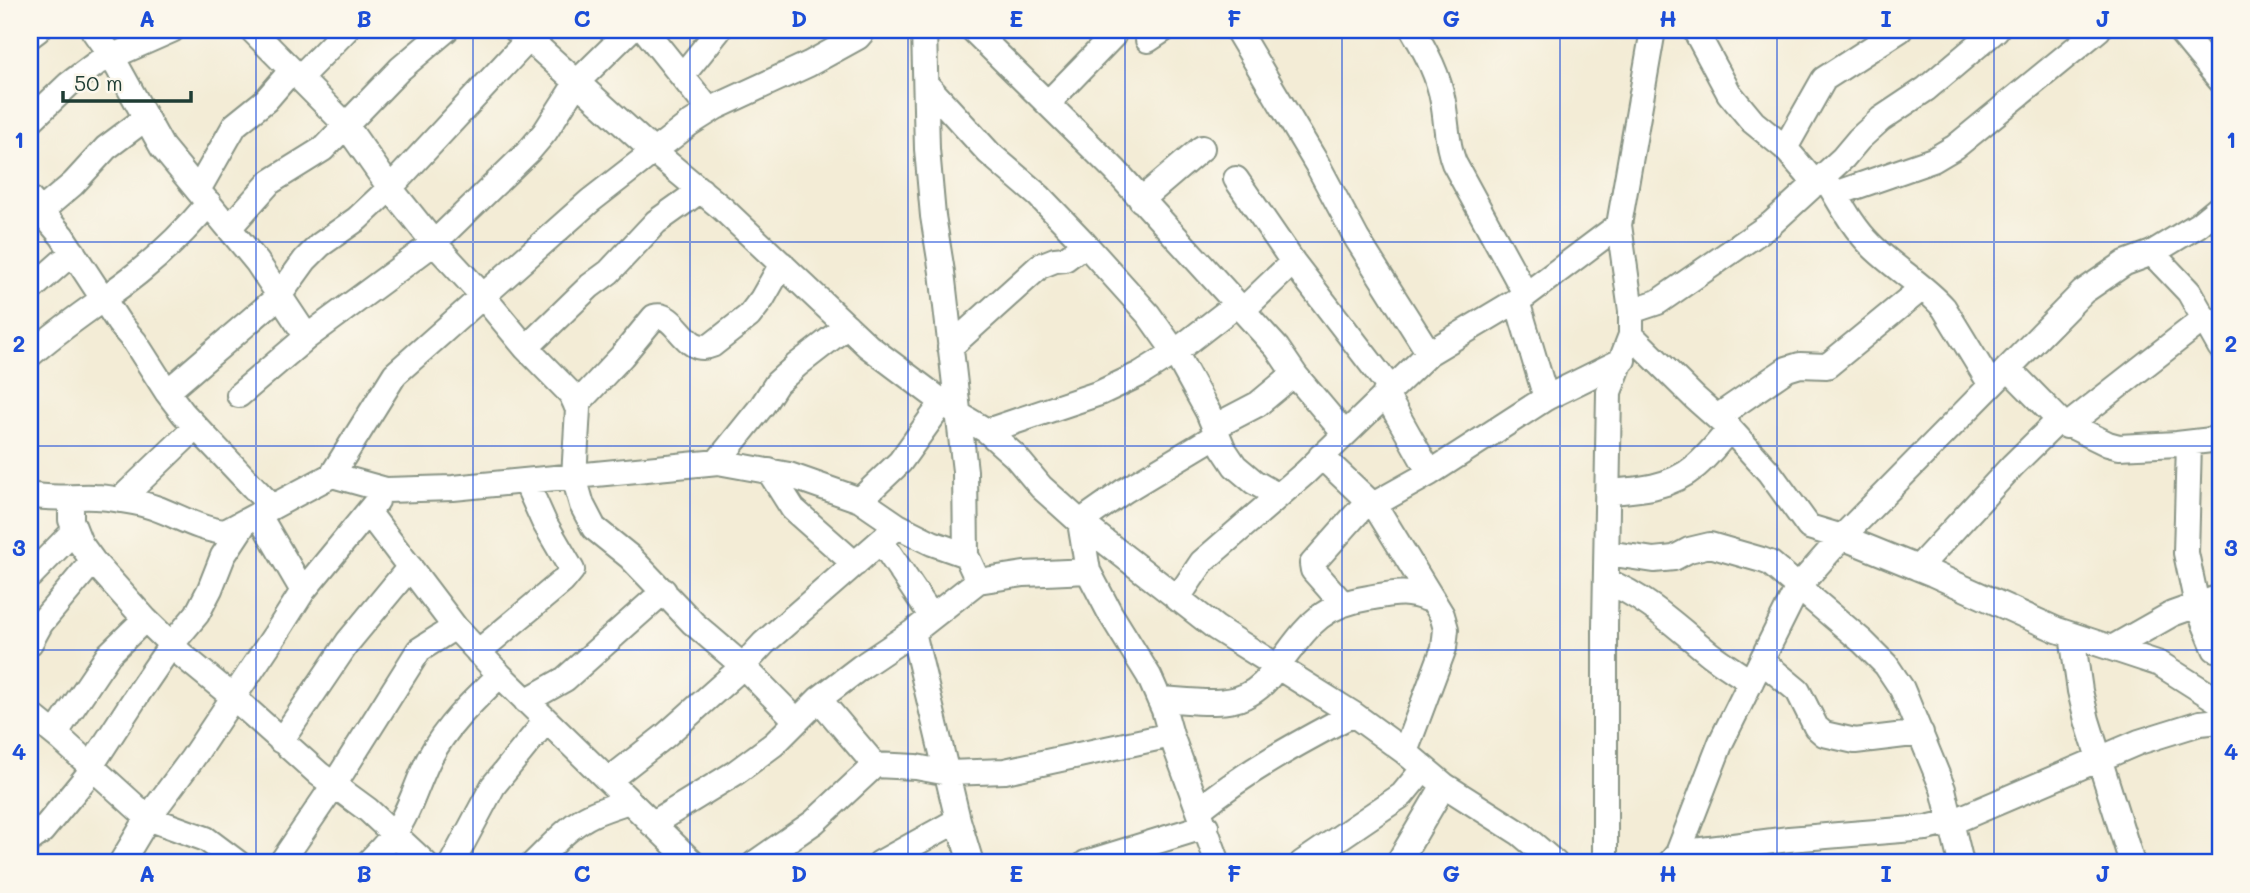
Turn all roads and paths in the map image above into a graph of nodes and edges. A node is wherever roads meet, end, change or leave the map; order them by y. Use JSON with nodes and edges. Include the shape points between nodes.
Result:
{"nodes":[{"id":1,"x":38,"y":30,"type":"edge"},
{"id":2,"x":93,"y":30,"type":"edge"},
{"id":3,"x":172,"y":30,"type":"edge"},
{"id":4,"x":252,"y":30,"type":"edge"},
{"id":5,"x":346,"y":30,"type":"edge"},
{"id":6,"x":446,"y":30,"type":"edge"},
{"id":7,"x":630,"y":30,"type":"edge"},
{"id":8,"x":645,"y":30,"type":"edge"},
{"id":9,"x":719,"y":30,"type":"edge"},
{"id":10,"x":864,"y":30,"type":"edge"},
{"id":11,"x":924,"y":30,"type":"edge"},
{"id":12,"x":973,"y":30,"type":"edge"},
{"id":13,"x":1413,"y":30,"type":"edge"},
{"id":14,"x":1653,"y":30,"type":"edge"},
{"id":15,"x":1695,"y":30,"type":"edge"},
{"id":16,"x":1900,"y":30,"type":"edge"},
{"id":17,"x":1996,"y":30,"type":"edge"},
{"id":18,"x":2098,"y":30,"type":"edge"},
{"id":19,"x":1245,"y":32,"type":"edge"},
{"id":20,"x":527,"y":33,"type":"edge"},
{"id":21,"x":2191,"y":34,"type":"edge"},
{"id":22,"x":30,"y":36,"type":"edge"},
{"id":23,"x":1113,"y":36,"type":"dead end"},
{"id":24,"x":112,"y":57,"type":"junction"},
{"id":25,"x":295,"y":74,"type":"junction"},
{"id":26,"x":682,"y":76,"type":"junction"},
{"id":27,"x":2220,"y":80,"type":"edge"},
{"id":28,"x":577,"y":82,"type":"junction"},
{"id":29,"x":926,"y":84,"type":"junction"},
{"id":30,"x":1048,"y":103,"type":"junction"},
{"id":31,"x":710,"y":111,"type":"junction"},
{"id":32,"x":146,"y":118,"type":"junction"},
{"id":33,"x":30,"y":121,"type":"edge"},
{"id":34,"x":345,"y":124,"type":"junction"},
{"id":35,"x":1202,"y":148,"type":"dead end"},
{"id":36,"x":1786,"y":148,"type":"junction"},
{"id":37,"x":653,"y":150,"type":"junction"},
{"id":38,"x":1236,"y":179,"type":"dead end"},
{"id":39,"x":1825,"y":185,"type":"junction"},
{"id":40,"x":390,"y":188,"type":"junction"},
{"id":41,"x":701,"y":190,"type":"junction"},
{"id":42,"x":204,"y":197,"type":"junction"},
{"id":43,"x":1141,"y":200,"type":"junction"},
{"id":44,"x":35,"y":205,"type":"edge"},
{"id":45,"x":2220,"y":207,"type":"edge"},
{"id":46,"x":1619,"y":225,"type":"junction"},
{"id":47,"x":229,"y":228,"type":"junction"},
{"id":48,"x":434,"y":243,"type":"junction"},
{"id":49,"x":1085,"y":244,"type":"junction"},
{"id":50,"x":73,"y":252,"type":"junction"},
{"id":51,"x":2152,"y":253,"type":"junction"},
{"id":52,"x":1293,"y":262,"type":"junction"},
{"id":53,"x":782,"y":264,"type":"junction"},
{"id":54,"x":1921,"y":289,"type":"junction"},
{"id":55,"x":30,"y":290,"type":"edge"},
{"id":56,"x":482,"y":295,"type":"junction"},
{"id":57,"x":279,"y":296,"type":"junction"},
{"id":58,"x":103,"y":298,"type":"junction"},
{"id":59,"x":1521,"y":298,"type":"junction"},
{"id":60,"x":1240,"y":307,"type":"junction"},
{"id":61,"x":2205,"y":318,"type":"junction"},
{"id":62,"x":1631,"y":323,"type":"junction"},
{"id":63,"x":847,"y":326,"type":"junction"},
{"id":64,"x":307,"y":337,"type":"junction"},
{"id":65,"x":950,"y":347,"type":"junction"},
{"id":66,"x":2220,"y":347,"type":"edge"},
{"id":67,"x":526,"y":348,"type":"junction"},
{"id":68,"x":1175,"y":352,"type":"junction"},
{"id":69,"x":1429,"y":353,"type":"junction"},
{"id":70,"x":30,"y":355,"type":"edge"},
{"id":71,"x":1623,"y":360,"type":"junction"},
{"id":72,"x":1294,"y":374,"type":"junction"},
{"id":73,"x":2000,"y":377,"type":"junction"},
{"id":74,"x":1388,"y":391,"type":"junction"},
{"id":75,"x":167,"y":392,"type":"junction"},
{"id":76,"x":239,"y":395,"type":"dead end"},
{"id":77,"x":1546,"y":398,"type":"junction"},
{"id":78,"x":576,"y":405,"type":"junction"},
{"id":79,"x":951,"y":409,"type":"junction"},
{"id":80,"x":1723,"y":423,"type":"junction"},
{"id":81,"x":2063,"y":423,"type":"junction"},
{"id":82,"x":196,"y":427,"type":"junction"},
{"id":83,"x":987,"y":431,"type":"junction"},
{"id":84,"x":1215,"y":431,"type":"junction"},
{"id":85,"x":1344,"y":433,"type":"junction"},
{"id":86,"x":2220,"y":439,"type":"edge"},
{"id":87,"x":2189,"y":443,"type":"junction"},
{"id":88,"x":1321,"y":456,"type":"junction"},
{"id":89,"x":717,"y":462,"type":"junction"},
{"id":90,"x":769,"y":471,"type":"junction"},
{"id":91,"x":1430,"y":473,"type":"junction"},
{"id":92,"x":332,"y":475,"type":"junction"},
{"id":93,"x":575,"y":477,"type":"junction"},
{"id":94,"x":526,"y":482,"type":"junction"},
{"id":95,"x":386,"y":490,"type":"junction"},
{"id":96,"x":1607,"y":492,"type":"junction"},
{"id":97,"x":30,"y":495,"type":"edge"},
{"id":98,"x":1277,"y":495,"type":"junction"},
{"id":99,"x":71,"y":498,"type":"junction"},
{"id":100,"x":120,"y":500,"type":"junction"},
{"id":101,"x":860,"y":500,"type":"junction"},
{"id":102,"x":1370,"y":503,"type":"junction"},
{"id":103,"x":368,"y":512,"type":"junction"},
{"id":104,"x":259,"y":514,"type":"junction"},
{"id":105,"x":1080,"y":522,"type":"junction"},
{"id":106,"x":74,"y":531,"type":"junction"},
{"id":107,"x":889,"y":534,"type":"junction"},
{"id":108,"x":1842,"y":537,"type":"junction"},
{"id":109,"x":1607,"y":553,"type":"junction"},
{"id":110,"x":966,"y":555,"type":"junction"},
{"id":111,"x":93,"y":561,"type":"junction"},
{"id":112,"x":855,"y":564,"type":"junction"},
{"id":113,"x":410,"y":567,"type":"junction"},
{"id":114,"x":1918,"y":568,"type":"junction"},
{"id":115,"x":1088,"y":571,"type":"junction"},
{"id":116,"x":30,"y":576,"type":"edge"},
{"id":117,"x":978,"y":581,"type":"junction"},
{"id":118,"x":1606,"y":581,"type":"junction"},
{"id":119,"x":1798,"y":587,"type":"junction"},
{"id":120,"x":303,"y":590,"type":"junction"},
{"id":121,"x":664,"y":591,"type":"junction"},
{"id":122,"x":1177,"y":599,"type":"junction"},
{"id":123,"x":1431,"y":600,"type":"junction"},
{"id":124,"x":2209,"y":601,"type":"edge"},
{"id":125,"x":1342,"y":603,"type":"junction"},
{"id":126,"x":145,"y":619,"type":"junction"},
{"id":127,"x":923,"y":624,"type":"junction"},
{"id":128,"x":455,"y":626,"type":"junction"},
{"id":129,"x":2072,"y":635,"type":"junction"},
{"id":130,"x":30,"y":643,"type":"edge"},
{"id":131,"x":172,"y":645,"type":"junction"},
{"id":132,"x":2112,"y":648,"type":"junction"},
{"id":133,"x":2218,"y":648,"type":"edge"},
{"id":134,"x":478,"y":652,"type":"junction"},
{"id":135,"x":743,"y":666,"type":"junction"},
{"id":136,"x":1277,"y":667,"type":"junction"},
{"id":137,"x":1756,"y":671,"type":"junction"},
{"id":138,"x":500,"y":675,"type":"junction"},
{"id":139,"x":2184,"y":679,"type":"junction"},
{"id":140,"x":233,"y":697,"type":"junction"},
{"id":141,"x":819,"y":699,"type":"junction"},
{"id":142,"x":1159,"y":699,"type":"junction"},
{"id":143,"x":526,"y":701,"type":"junction"},
{"id":144,"x":2220,"y":702,"type":"edge"},
{"id":145,"x":30,"y":714,"type":"edge"},
{"id":146,"x":1353,"y":714,"type":"junction"},
{"id":147,"x":797,"y":721,"type":"junction"},
{"id":148,"x":2220,"y":721,"type":"edge"},
{"id":149,"x":545,"y":722,"type":"junction"},
{"id":150,"x":1921,"y":733,"type":"junction"},
{"id":151,"x":55,"y":734,"type":"junction"},
{"id":152,"x":1171,"y":735,"type":"junction"},
{"id":153,"x":281,"y":741,"type":"junction"},
{"id":154,"x":1405,"y":752,"type":"junction"},
{"id":155,"x":2100,"y":758,"type":"junction"},
{"id":156,"x":875,"y":765,"type":"junction"},
{"id":157,"x":92,"y":768,"type":"junction"},
{"id":158,"x":1424,"y":768,"type":"junction"},
{"id":159,"x":948,"y":774,"type":"junction"},
{"id":160,"x":609,"y":780,"type":"junction"},
{"id":161,"x":334,"y":785,"type":"junction"},
{"id":162,"x":1444,"y":785,"type":"junction"},
{"id":163,"x":629,"y":801,"type":"junction"},
{"id":164,"x":1203,"y":817,"type":"junction"},
{"id":165,"x":148,"y":818,"type":"junction"},
{"id":166,"x":958,"y":820,"type":"junction"},
{"id":167,"x":1952,"y":822,"type":"junction"},
{"id":168,"x":652,"y":824,"type":"junction"},
{"id":169,"x":394,"y":833,"type":"junction"},
{"id":170,"x":30,"y":840,"type":"edge"},
{"id":171,"x":1674,"y":858,"type":"edge"},
{"id":172,"x":121,"y":863,"type":"edge"},
{"id":173,"x":238,"y":863,"type":"edge"},
{"id":174,"x":281,"y":863,"type":"edge"},
{"id":175,"x":368,"y":863,"type":"edge"},
{"id":176,"x":425,"y":863,"type":"edge"},
{"id":177,"x":452,"y":863,"type":"edge"},
{"id":178,"x":534,"y":863,"type":"edge"},
{"id":179,"x":693,"y":863,"type":"edge"},
{"id":180,"x":755,"y":863,"type":"edge"},
{"id":181,"x":880,"y":863,"type":"edge"},
{"id":182,"x":971,"y":863,"type":"edge"},
{"id":183,"x":1086,"y":863,"type":"edge"},
{"id":184,"x":1218,"y":863,"type":"edge"},
{"id":185,"x":1302,"y":863,"type":"edge"},
{"id":186,"x":1398,"y":863,"type":"edge"},
{"id":187,"x":1555,"y":863,"type":"edge"},
{"id":188,"x":1605,"y":863,"type":"edge"},
{"id":189,"x":1961,"y":863,"type":"edge"},
{"id":190,"x":2132,"y":863,"type":"edge"}],
"edges":[{"from":1,"to":22,"type":"street"},
{"from":2,"to":24,"type":"street"},
{"from":3,"to":24,"type":"street"},
{"from":4,"to":25,"type":"street"},
{"from":5,"to":25,"type":"street"},
{"from":6,"to":34,"type":"street"},
{"from":7,"to":28,"type":"street"},
{"from":8,"to":26,"type":"street"},
{"from":9,"to":26,"type":"street"},
{"from":10,"to":31,"type":"street","via":[[809,64]]},
{"from":11,"to":29,"type":"street"},
{"from":12,"to":30,"type":"street"},
{"from":13,"to":59,"type":"street","via":[[1438,83],[1454,163]]},
{"from":14,"to":46,"type":"street"},
{"from":15,"to":36,"type":"street","via":[[1729,93],[1753,122]]},
{"from":16,"to":36,"type":"street","via":[[1824,79]]},
{"from":17,"to":39,"type":"street","via":[[1926,89],[1881,119]]},
{"from":18,"to":39,"type":"street","via":[[1933,160]]},
{"from":19,"to":69,"type":"street","via":[[1357,239]]},
{"from":20,"to":28,"type":"street"},
{"from":20,"to":40,"type":"street"},
{"from":21,"to":27,"type":"street"},
{"from":23,"to":30,"type":"street"},
{"from":24,"to":32,"type":"street"},
{"from":24,"to":33,"type":"street","via":[[69,84]]},
{"from":25,"to":34,"type":"street"},
{"from":25,"to":42,"type":"street","via":[[235,125]]},
{"from":26,"to":31,"type":"street"},
{"from":28,"to":37,"type":"street"},
{"from":28,"to":48,"type":"street","via":[[538,141]]},
{"from":29,"to":49,"type":"street","via":[[989,153]]},
{"from":29,"to":65,"type":"street","via":[[933,216]]},
{"from":30,"to":43,"type":"street"},
{"from":31,"to":37,"type":"street"},
{"from":32,"to":42,"type":"street","via":[[162,147]]},
{"from":32,"to":44,"type":"street","via":[[106,148],[73,184]]},
{"from":34,"to":40,"type":"street"},
{"from":34,"to":47,"type":"street","via":[[323,149],[270,182]]},
{"from":35,"to":43,"type":"street"},
{"from":36,"to":39,"type":"street"},
{"from":37,"to":41,"type":"street"},
{"from":37,"to":56,"type":"street"},
{"from":38,"to":52,"type":"street"},
{"from":39,"to":54,"type":"street","via":[[1870,244]]},
{"from":39,"to":62,"type":"street"},
{"from":40,"to":48,"type":"street"},
{"from":40,"to":57,"type":"street","via":[[320,245]]},
{"from":41,"to":53,"type":"street"},
{"from":41,"to":67,"type":"street","via":[[656,222]]},
{"from":42,"to":47,"type":"street"},
{"from":42,"to":58,"type":"street","via":[[183,233]]},
{"from":43,"to":60,"type":"street"},
{"from":44,"to":50,"type":"street"},
{"from":45,"to":51,"type":"street"},
{"from":46,"to":59,"type":"street"},
{"from":46,"to":62,"type":"street"},
{"from":47,"to":57,"type":"street"},
{"from":48,"to":56,"type":"street"},
{"from":48,"to":64,"type":"street"},
{"from":49,"to":65,"type":"street","via":[[1065,259],[1040,266]]},
{"from":49,"to":68,"type":"street","via":[[1149,314]]},
{"from":50,"to":55,"type":"street"},
{"from":50,"to":58,"type":"street"},
{"from":51,"to":61,"type":"street","via":[[2189,292]]},
{"from":51,"to":73,"type":"street","via":[[2125,263],[2083,292]]},
{"from":52,"to":60,"type":"street"},
{"from":52,"to":74,"type":"street"},
{"from":53,"to":63,"type":"street"},
{"from":53,"to":78,"type":"street","via":[[749,316],[705,348],[690,341],[665,317],[654,317]]},
{"from":54,"to":73,"type":"street","via":[[1936,299]]},
{"from":54,"to":80,"type":"street","via":[[1827,366],[1787,369]]},
{"from":56,"to":67,"type":"street"},
{"from":56,"to":92,"type":"street","via":[[396,374]]},
{"from":57,"to":64,"type":"street"},
{"from":57,"to":75,"type":"street"},
{"from":58,"to":70,"type":"street"},
{"from":58,"to":75,"type":"street"},
{"from":59,"to":69,"type":"street"},
{"from":59,"to":77,"type":"street"},
{"from":60,"to":68,"type":"street"},
{"from":60,"to":72,"type":"street"},
{"from":61,"to":66,"type":"street"},
{"from":61,"to":81,"type":"street"},
{"from":62,"to":71,"type":"street"},
{"from":62,"to":80,"type":"street"},
{"from":63,"to":79,"type":"street"},
{"from":63,"to":89,"type":"street","via":[[777,383]]},
{"from":64,"to":76,"type":"street"},
{"from":65,"to":79,"type":"street"},
{"from":67,"to":78,"type":"street"},
{"from":68,"to":83,"type":"street","via":[[1100,393]]},
{"from":68,"to":84,"type":"street"},
{"from":69,"to":74,"type":"street"},
{"from":71,"to":77,"type":"street"},
{"from":71,"to":96,"type":"street","via":[[1609,392]]},
{"from":72,"to":84,"type":"street"},
{"from":72,"to":85,"type":"street"},
{"from":73,"to":81,"type":"street"},
{"from":73,"to":108,"type":"street"},
{"from":74,"to":85,"type":"street"},
{"from":74,"to":91,"type":"street"},
{"from":75,"to":82,"type":"street"},
{"from":77,"to":91,"type":"street"},
{"from":78,"to":93,"type":"street"},
{"from":79,"to":83,"type":"street"},
{"from":79,"to":101,"type":"street"},
{"from":79,"to":110,"type":"street","via":[[965,471]]},
{"from":80,"to":96,"type":"street","via":[[1697,466],[1681,476],[1644,489]]},
{"from":80,"to":108,"type":"street","via":[[1769,472],[1809,527]]},
{"from":81,"to":87,"type":"street","via":[[2119,447]]},
{"from":81,"to":114,"type":"street","via":[[2013,465]]},
{"from":82,"to":100,"type":"street"},
{"from":82,"to":104,"type":"street"},
{"from":83,"to":105,"type":"street"},
{"from":84,"to":98,"type":"street","via":[[1235,466]]},
{"from":84,"to":105,"type":"street"},
{"from":85,"to":88,"type":"street"},
{"from":86,"to":87,"type":"street"},
{"from":87,"to":124,"type":"street","via":[[2186,553]]},
{"from":88,"to":98,"type":"street"},
{"from":88,"to":102,"type":"street"},
{"from":89,"to":90,"type":"street"},
{"from":89,"to":93,"type":"street"},
{"from":90,"to":101,"type":"street"},
{"from":90,"to":112,"type":"street","via":[[793,509]]},
{"from":91,"to":102,"type":"street"},
{"from":92,"to":95,"type":"street"},
{"from":92,"to":104,"type":"street"},
{"from":93,"to":94,"type":"street"},
{"from":93,"to":121,"type":"street","via":[[594,528]]},
{"from":94,"to":95,"type":"street"},
{"from":94,"to":134,"type":"street","via":[[572,570]]},
{"from":95,"to":103,"type":"street"},
{"from":96,"to":109,"type":"street"},
{"from":97,"to":99,"type":"street"},
{"from":98,"to":122,"type":"street","via":[[1202,562]]},
{"from":99,"to":100,"type":"street"},
{"from":99,"to":106,"type":"street"},
{"from":100,"to":104,"type":"street","via":[[157,507],[206,530],[225,532]]},
{"from":101,"to":107,"type":"street"},
{"from":102,"to":123,"type":"street","via":[[1382,514]]},
{"from":102,"to":125,"type":"street","via":[[1312,564],[1312,570]]},
{"from":103,"to":113,"type":"street"},
{"from":103,"to":120,"type":"street"},
{"from":104,"to":120,"type":"street"},
{"from":104,"to":131,"type":"street","via":[[223,556],[197,614]]},
{"from":105,"to":115,"type":"street"},
{"from":105,"to":122,"type":"street"},
{"from":106,"to":111,"type":"street"},
{"from":106,"to":116,"type":"street"},
{"from":107,"to":110,"type":"street"},
{"from":107,"to":112,"type":"street"},
{"from":107,"to":127,"type":"street"},
{"from":108,"to":114,"type":"street"},
{"from":108,"to":119,"type":"street"},
{"from":109,"to":118,"type":"street"},
{"from":109,"to":119,"type":"street","via":[[1654,560],[1710,545],[1727,548],[1770,563]]},
{"from":110,"to":117,"type":"street"},
{"from":111,"to":126,"type":"street"},
{"from":111,"to":130,"type":"street"},
{"from":112,"to":135,"type":"street"},
{"from":113,"to":128,"type":"street"},
{"from":113,"to":153,"type":"street","via":[[348,642]]},
{"from":114,"to":129,"type":"street"},
{"from":115,"to":117,"type":"street"},
{"from":115,"to":142,"type":"street"},
{"from":117,"to":127,"type":"street"},
{"from":118,"to":137,"type":"street","via":[[1640,598],[1711,654]]},
{"from":118,"to":188,"type":"street"},
{"from":119,"to":137,"type":"street"},
{"from":119,"to":150,"type":"street","via":[[1886,665]]},
{"from":120,"to":140,"type":"street"},
{"from":121,"to":135,"type":"street"},
{"from":121,"to":143,"type":"street","via":[[565,679]]},
{"from":122,"to":136,"type":"street"},
{"from":123,"to":125,"type":"street","via":[[1409,592]]},
{"from":123,"to":154,"type":"street","via":[[1446,629],[1444,648]]},
{"from":124,"to":132,"type":"street","via":[[2172,614]]},
{"from":124,"to":133,"type":"street"},
{"from":125,"to":136,"type":"street","via":[[1311,622]]},
{"from":126,"to":131,"type":"street"},
{"from":126,"to":151,"type":"street","via":[[110,654]]},
{"from":127,"to":141,"type":"street"},
{"from":127,"to":159,"type":"street"},
{"from":128,"to":134,"type":"street"},
{"from":128,"to":161,"type":"street","via":[[419,650]]},
{"from":129,"to":132,"type":"street"},
{"from":129,"to":155,"type":"street","via":[[2080,691]]},
{"from":131,"to":140,"type":"street"},
{"from":131,"to":157,"type":"street"},
{"from":132,"to":139,"type":"street","via":[[2160,664]]},
{"from":133,"to":139,"type":"street"},
{"from":134,"to":138,"type":"street"},
{"from":135,"to":147,"type":"street"},
{"from":135,"to":160,"type":"street"},
{"from":136,"to":142,"type":"street","via":[[1256,690],[1231,701]]},
{"from":136,"to":146,"type":"street"},
{"from":137,"to":150,"type":"street","via":[[1798,691],[1824,734],[1855,741]]},
{"from":137,"to":171,"type":"street","via":[[1721,742]]},
{"from":138,"to":143,"type":"street"},
{"from":138,"to":169,"type":"street","via":[[445,735]]},
{"from":139,"to":144,"type":"street"},
{"from":140,"to":153,"type":"street"},
{"from":140,"to":165,"type":"street"},
{"from":141,"to":147,"type":"street"},
{"from":141,"to":156,"type":"street"},
{"from":142,"to":152,"type":"street"},
{"from":143,"to":149,"type":"street"},
{"from":145,"to":151,"type":"street"},
{"from":146,"to":154,"type":"street"},
{"from":146,"to":164,"type":"street","via":[[1231,783]]},
{"from":147,"to":168,"type":"street","via":[[735,773]]},
{"from":148,"to":155,"type":"street","via":[[2200,723]]},
{"from":149,"to":160,"type":"street"},
{"from":149,"to":177,"type":"street","via":[[493,786]]},
{"from":150,"to":167,"type":"street"},
{"from":151,"to":157,"type":"street"},
{"from":152,"to":159,"type":"street","via":[[1004,771]]},
{"from":152,"to":164,"type":"street"},
{"from":153,"to":161,"type":"street"},
{"from":154,"to":158,"type":"street"},
{"from":155,"to":167,"type":"street"},
{"from":155,"to":190,"type":"street"},
{"from":156,"to":159,"type":"street"},
{"from":156,"to":180,"type":"street","via":[[814,822]]},
{"from":157,"to":165,"type":"street"},
{"from":157,"to":170,"type":"street"},
{"from":158,"to":162,"type":"street"},
{"from":158,"to":185,"type":"street","via":[[1402,795]]},
{"from":159,"to":166,"type":"street"},
{"from":160,"to":163,"type":"street"},
{"from":161,"to":169,"type":"street"},
{"from":161,"to":174,"type":"street"},
{"from":162,"to":186,"type":"street"},
{"from":162,"to":187,"type":"street","via":[[1521,834]]},
{"from":163,"to":168,"type":"street"},
{"from":163,"to":178,"type":"street","via":[[592,814]]},
{"from":164,"to":183,"type":"street"},
{"from":164,"to":184,"type":"street"},
{"from":165,"to":172,"type":"street"},
{"from":165,"to":173,"type":"street","via":[[206,839]]},
{"from":166,"to":181,"type":"street"},
{"from":166,"to":182,"type":"street"},
{"from":167,"to":171,"type":"street","via":[[1789,839]]},
{"from":167,"to":189,"type":"street"},
{"from":168,"to":179,"type":"street"},
{"from":169,"to":175,"type":"street"},
{"from":169,"to":176,"type":"street"}]}
